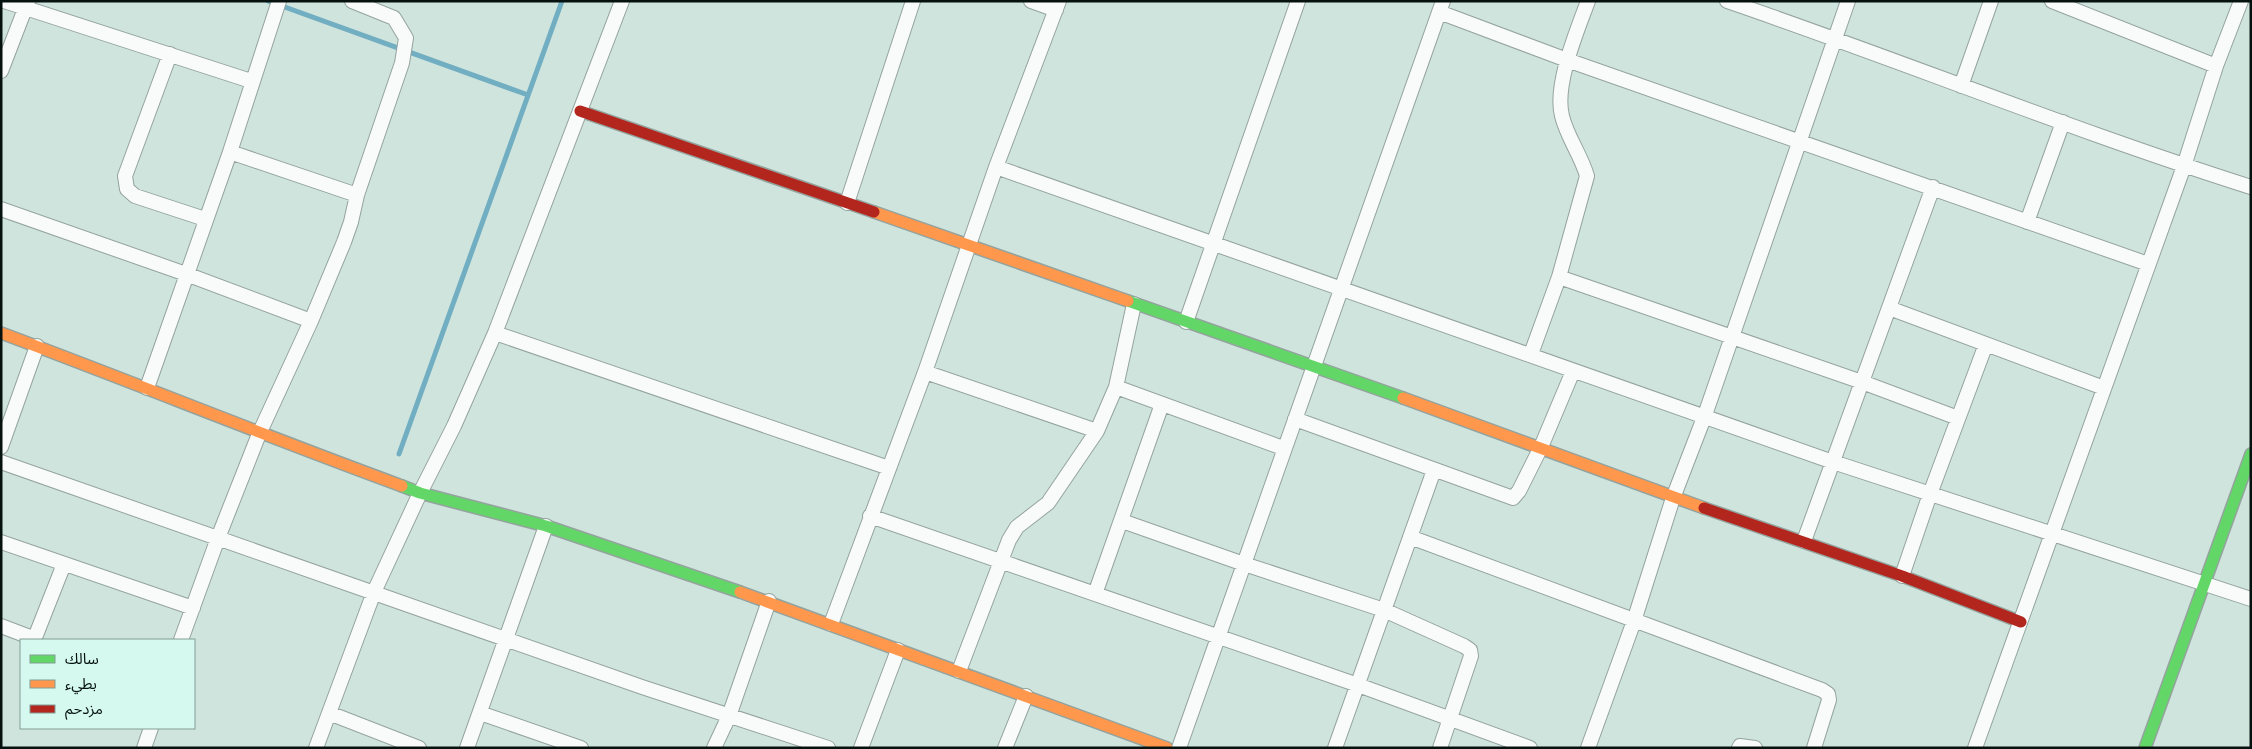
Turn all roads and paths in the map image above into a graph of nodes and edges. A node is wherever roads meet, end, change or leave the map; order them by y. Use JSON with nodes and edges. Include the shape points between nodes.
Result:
{"nodes":[{"id":1,"x":4,"y":1,"type":"edge"},
{"id":2,"x":279,"y":1,"type":"edge"},
{"id":3,"x":352,"y":1,"type":"edge"},
{"id":4,"x":622,"y":1,"type":"edge"},
{"id":5,"x":914,"y":1,"type":"edge"},
{"id":6,"x":1031,"y":1,"type":"edge"},
{"id":7,"x":1298,"y":1,"type":"edge"},
{"id":8,"x":1588,"y":1,"type":"edge"},
{"id":9,"x":1726,"y":1,"type":"edge"},
{"id":10,"x":1848,"y":1,"type":"edge"},
{"id":11,"x":1991,"y":1,"type":"edge"},
{"id":12,"x":2052,"y":1,"type":"edge"},
{"id":13,"x":2241,"y":1,"type":"edge"},
{"id":14,"x":27,"y":5,"type":"edge"},
{"id":15,"x":1057,"y":6,"type":"edge"},
{"id":16,"x":1441,"y":7,"type":"edge"},
{"id":17,"x":1835,"y":39,"type":"junction"},
{"id":18,"x":170,"y":54,"type":"junction"},
{"id":19,"x":1567,"y":60,"type":"junction"},
{"id":20,"x":2216,"y":66,"type":"junction"},
{"id":21,"x":1,"y":71,"type":"edge"},
{"id":22,"x":251,"y":81,"type":"junction"},
{"id":23,"x":1961,"y":86,"type":"junction"},
{"id":24,"x":580,"y":111,"type":"junction"},
{"id":25,"x":2063,"y":122,"type":"junction"},
{"id":26,"x":1800,"y":142,"type":"junction"},
{"id":27,"x":230,"y":152,"type":"junction"},
{"id":28,"x":2184,"y":166,"type":"junction"},
{"id":29,"x":996,"y":167,"type":"junction"},
{"id":30,"x":1933,"y":187,"type":"junction"},
{"id":31,"x":2251,"y":187,"type":"edge"},
{"id":32,"x":357,"y":196,"type":"junction"},
{"id":33,"x":847,"y":203,"type":"junction"},
{"id":34,"x":1,"y":209,"type":"edge"},
{"id":35,"x":205,"y":219,"type":"junction"},
{"id":36,"x":2026,"y":222,"type":"junction"},
{"id":37,"x":1214,"y":243,"type":"junction"},
{"id":38,"x":969,"y":245,"type":"junction"},
{"id":39,"x":2148,"y":264,"type":"junction"},
{"id":40,"x":186,"y":274,"type":"junction"},
{"id":41,"x":1559,"y":277,"type":"junction"},
{"id":42,"x":1342,"y":288,"type":"junction"},
{"id":43,"x":1134,"y":304,"type":"junction"},
{"id":44,"x":1889,"y":308,"type":"junction"},
{"id":45,"x":311,"y":321,"type":"junction"},
{"id":46,"x":1186,"y":322,"type":"junction"},
{"id":47,"x":1,"y":333,"type":"edge"},
{"id":48,"x":495,"y":333,"type":"junction"},
{"id":49,"x":1732,"y":338,"type":"junction"},
{"id":50,"x":1986,"y":344,"type":"junction"},
{"id":51,"x":37,"y":346,"type":"junction"},
{"id":52,"x":1531,"y":354,"type":"junction"},
{"id":53,"x":1314,"y":367,"type":"junction"},
{"id":54,"x":1573,"y":371,"type":"junction"},
{"id":55,"x":925,"y":372,"type":"junction"},
{"id":56,"x":1862,"y":382,"type":"junction"},
{"id":57,"x":1116,"y":386,"type":"junction"},
{"id":58,"x":147,"y":388,"type":"junction"},
{"id":59,"x":2104,"y":388,"type":"junction"},
{"id":60,"x":1162,"y":404,"type":"junction"},
{"id":61,"x":1705,"y":415,"type":"junction"},
{"id":62,"x":1958,"y":418,"type":"junction"},
{"id":63,"x":1295,"y":419,"type":"junction"},
{"id":64,"x":1097,"y":431,"type":"junction"},
{"id":65,"x":259,"y":434,"type":"junction"},
{"id":66,"x":1,"y":446,"type":"edge"},
{"id":67,"x":1541,"y":447,"type":"junction"},
{"id":68,"x":1284,"y":448,"type":"junction"},
{"id":69,"x":2251,"y":454,"type":"edge"},
{"id":70,"x":1,"y":462,"type":"edge"},
{"id":71,"x":1833,"y":462,"type":"junction"},
{"id":72,"x":890,"y":468,"type":"junction"},
{"id":73,"x":1434,"y":470,"type":"junction"},
{"id":74,"x":420,"y":493,"type":"junction"},
{"id":75,"x":1930,"y":494,"type":"junction"},
{"id":76,"x":1673,"y":498,"type":"junction"},
{"id":77,"x":870,"y":516,"type":"junction"},
{"id":78,"x":1122,"y":521,"type":"junction"},
{"id":79,"x":546,"y":526,"type":"junction"},
{"id":80,"x":2053,"y":533,"type":"junction"},
{"id":81,"x":1410,"y":537,"type":"junction"},
{"id":82,"x":218,"y":538,"type":"junction"},
{"id":83,"x":1804,"y":541,"type":"junction"},
{"id":84,"x":1,"y":542,"type":"edge"},
{"id":85,"x":1000,"y":561,"type":"junction"},
{"id":86,"x":64,"y":564,"type":"junction"},
{"id":87,"x":1244,"y":564,"type":"junction"},
{"id":88,"x":1902,"y":576,"type":"junction"},
{"id":89,"x":2205,"y":583,"type":"junction"},
{"id":90,"x":374,"y":592,"type":"junction"},
{"id":91,"x":1095,"y":594,"type":"junction"},
{"id":92,"x":2251,"y":599,"type":"edge"},
{"id":93,"x":770,"y":601,"type":"junction"},
{"id":94,"x":192,"y":608,"type":"junction"},
{"id":95,"x":1384,"y":610,"type":"junction"},
{"id":96,"x":1634,"y":621,"type":"junction"},
{"id":97,"x":2021,"y":622,"type":"junction"},
{"id":98,"x":831,"y":624,"type":"junction"},
{"id":99,"x":1,"y":626,"type":"edge"},
{"id":100,"x":1218,"y":637,"type":"junction"},
{"id":101,"x":181,"y":639,"type":"edge"},
{"id":102,"x":506,"y":640,"type":"junction"},
{"id":103,"x":898,"y":650,"type":"junction"},
{"id":104,"x":959,"y":671,"type":"junction"},
{"id":105,"x":1358,"y":685,"type":"junction"},
{"id":106,"x":1026,"y":696,"type":"junction"},
{"id":107,"x":329,"y":713,"type":"junction"},
{"id":108,"x":480,"y":713,"type":"junction"},
{"id":109,"x":729,"y":716,"type":"junction"},
{"id":110,"x":1450,"y":719,"type":"junction"},
{"id":111,"x":151,"y":729,"type":"edge"},
{"id":112,"x":144,"y":748,"type":"edge"},
{"id":113,"x":316,"y":748,"type":"edge"},
{"id":114,"x":419,"y":748,"type":"edge"},
{"id":115,"x":467,"y":748,"type":"edge"},
{"id":116,"x":581,"y":748,"type":"edge"},
{"id":117,"x":714,"y":748,"type":"edge"},
{"id":118,"x":828,"y":748,"type":"edge"},
{"id":119,"x":861,"y":748,"type":"edge"},
{"id":120,"x":1005,"y":748,"type":"edge"},
{"id":121,"x":1167,"y":748,"type":"edge"},
{"id":122,"x":1179,"y":748,"type":"edge"},
{"id":123,"x":1335,"y":748,"type":"edge"},
{"id":124,"x":1440,"y":748,"type":"edge"},
{"id":125,"x":1530,"y":748,"type":"edge"},
{"id":126,"x":1588,"y":748,"type":"edge"},
{"id":127,"x":1738,"y":748,"type":"edge"},
{"id":128,"x":1755,"y":748,"type":"edge"},
{"id":129,"x":1814,"y":748,"type":"edge"},
{"id":130,"x":1975,"y":748,"type":"edge"},
{"id":131,"x":2146,"y":748,"type":"edge"}],
"edges":[{"from":1,"to":14,"type":"street"},
{"from":2,"to":22,"type":"street"},
{"from":3,"to":32,"type":"street","via":[[394,18],[406,38],[402,63]]},
{"from":4,"to":24,"type":"street"},
{"from":5,"to":33,"type":"street"},
{"from":6,"to":15,"type":"street"},
{"from":7,"to":37,"type":"street"},
{"from":8,"to":19,"type":"street"},
{"from":9,"to":17,"type":"street"},
{"from":10,"to":17,"type":"street"},
{"from":11,"to":23,"type":"street"},
{"from":12,"to":20,"type":"street"},
{"from":13,"to":20,"type":"street"},
{"from":14,"to":18,"type":"street"},
{"from":14,"to":21,"type":"street"},
{"from":15,"to":29,"type":"street"},
{"from":16,"to":19,"type":"street"},
{"from":16,"to":42,"type":"street"},
{"from":17,"to":23,"type":"street"},
{"from":17,"to":26,"type":"street"},
{"from":18,"to":22,"type":"street"},
{"from":18,"to":35,"type":"street","via":[[124,176],[126,189],[135,196]]},
{"from":19,"to":26,"type":"street"},
{"from":19,"to":41,"type":"street","via":[[1562,116],[1587,176]]},
{"from":20,"to":28,"type":"street"},
{"from":22,"to":27,"type":"street"},
{"from":23,"to":25,"type":"street"},
{"from":24,"to":33,"type":"street"},
{"from":24,"to":48,"type":"street"},
{"from":25,"to":28,"type":"street"},
{"from":25,"to":36,"type":"street"},
{"from":26,"to":30,"type":"street"},
{"from":26,"to":49,"type":"street"},
{"from":27,"to":32,"type":"street"},
{"from":27,"to":35,"type":"street"},
{"from":28,"to":31,"type":"street"},
{"from":28,"to":39,"type":"street"},
{"from":29,"to":37,"type":"street"},
{"from":29,"to":38,"type":"street"},
{"from":30,"to":36,"type":"street"},
{"from":30,"to":44,"type":"street"},
{"from":32,"to":45,"type":"street","via":[[351,222]]},
{"from":33,"to":38,"type":"street"},
{"from":34,"to":40,"type":"street"},
{"from":35,"to":40,"type":"street"},
{"from":36,"to":39,"type":"street"},
{"from":37,"to":42,"type":"street"},
{"from":37,"to":46,"type":"street"},
{"from":38,"to":43,"type":"street"},
{"from":38,"to":55,"type":"street"},
{"from":39,"to":59,"type":"street"},
{"from":40,"to":45,"type":"street"},
{"from":40,"to":58,"type":"street"},
{"from":41,"to":49,"type":"street"},
{"from":41,"to":52,"type":"street"},
{"from":42,"to":52,"type":"street"},
{"from":42,"to":53,"type":"street"},
{"from":43,"to":46,"type":"street"},
{"from":43,"to":57,"type":"street"},
{"from":44,"to":50,"type":"street"},
{"from":44,"to":56,"type":"street"},
{"from":45,"to":65,"type":"street"},
{"from":46,"to":53,"type":"street"},
{"from":47,"to":51,"type":"street"},
{"from":48,"to":72,"type":"street"},
{"from":48,"to":74,"type":"street"},
{"from":49,"to":56,"type":"street"},
{"from":49,"to":61,"type":"street"},
{"from":50,"to":59,"type":"street"},
{"from":50,"to":62,"type":"street"},
{"from":51,"to":58,"type":"street"},
{"from":51,"to":66,"type":"street"},
{"from":52,"to":54,"type":"street"},
{"from":53,"to":63,"type":"street"},
{"from":53,"to":67,"type":"street"},
{"from":54,"to":61,"type":"street"},
{"from":54,"to":67,"type":"street"},
{"from":55,"to":64,"type":"street"},
{"from":55,"to":72,"type":"street"},
{"from":56,"to":62,"type":"street"},
{"from":56,"to":71,"type":"street"},
{"from":57,"to":60,"type":"street"},
{"from":57,"to":64,"type":"street"},
{"from":58,"to":65,"type":"street"},
{"from":59,"to":80,"type":"street"},
{"from":60,"to":68,"type":"street"},
{"from":60,"to":78,"type":"street"},
{"from":61,"to":71,"type":"street"},
{"from":61,"to":76,"type":"street"},
{"from":62,"to":75,"type":"street"},
{"from":63,"to":68,"type":"street"},
{"from":63,"to":73,"type":"street"},
{"from":64,"to":85,"type":"street","via":[[1048,503],[1017,527]]},
{"from":65,"to":74,"type":"street"},
{"from":65,"to":82,"type":"street"},
{"from":67,"to":73,"type":"street","via":[[1513,498]]},
{"from":67,"to":76,"type":"street"},
{"from":68,"to":87,"type":"street"},
{"from":69,"to":89,"type":"street"},
{"from":70,"to":82,"type":"street"},
{"from":71,"to":75,"type":"street"},
{"from":71,"to":83,"type":"street"},
{"from":72,"to":77,"type":"street"},
{"from":73,"to":81,"type":"street"},
{"from":74,"to":79,"type":"street"},
{"from":74,"to":90,"type":"street"},
{"from":75,"to":80,"type":"street"},
{"from":75,"to":88,"type":"street"},
{"from":76,"to":83,"type":"street"},
{"from":76,"to":96,"type":"street"},
{"from":77,"to":85,"type":"street"},
{"from":77,"to":98,"type":"street"},
{"from":78,"to":87,"type":"street"},
{"from":78,"to":91,"type":"street"},
{"from":79,"to":93,"type":"street"},
{"from":79,"to":102,"type":"street"},
{"from":80,"to":89,"type":"street"},
{"from":80,"to":97,"type":"street"},
{"from":81,"to":95,"type":"street"},
{"from":81,"to":96,"type":"street"},
{"from":82,"to":90,"type":"street"},
{"from":82,"to":94,"type":"street"},
{"from":83,"to":88,"type":"street"},
{"from":84,"to":86,"type":"street"},
{"from":85,"to":91,"type":"street"},
{"from":85,"to":104,"type":"street"},
{"from":86,"to":94,"type":"street"},
{"from":86,"to":99,"type":"street","via":[[36,635],[30,637]]},
{"from":87,"to":95,"type":"street"},
{"from":87,"to":100,"type":"street"},
{"from":88,"to":97,"type":"street"},
{"from":89,"to":92,"type":"street"},
{"from":89,"to":131,"type":"street"},
{"from":90,"to":102,"type":"street"},
{"from":90,"to":107,"type":"street"},
{"from":91,"to":100,"type":"street"},
{"from":93,"to":98,"type":"street"},
{"from":93,"to":109,"type":"street"},
{"from":94,"to":101,"type":"street"},
{"from":95,"to":105,"type":"street"},
{"from":95,"to":110,"type":"street","via":[[1470,650],[1471,656]]},
{"from":96,"to":126,"type":"street"},
{"from":96,"to":129,"type":"street","via":[[1828,694]]},
{"from":97,"to":130,"type":"street"},
{"from":98,"to":103,"type":"street"},
{"from":100,"to":105,"type":"street"},
{"from":100,"to":122,"type":"street"},
{"from":102,"to":108,"type":"street"},
{"from":102,"to":109,"type":"street"},
{"from":103,"to":104,"type":"street"},
{"from":103,"to":119,"type":"street"},
{"from":104,"to":106,"type":"street"},
{"from":105,"to":110,"type":"street"},
{"from":105,"to":123,"type":"street"},
{"from":106,"to":120,"type":"street"},
{"from":106,"to":121,"type":"street"},
{"from":107,"to":113,"type":"street"},
{"from":107,"to":114,"type":"street"},
{"from":108,"to":115,"type":"street"},
{"from":108,"to":116,"type":"street"},
{"from":109,"to":117,"type":"street"},
{"from":109,"to":118,"type":"street"},
{"from":110,"to":124,"type":"street"},
{"from":110,"to":125,"type":"street"},
{"from":111,"to":112,"type":"street"},
{"from":127,"to":128,"type":"street"}]}
